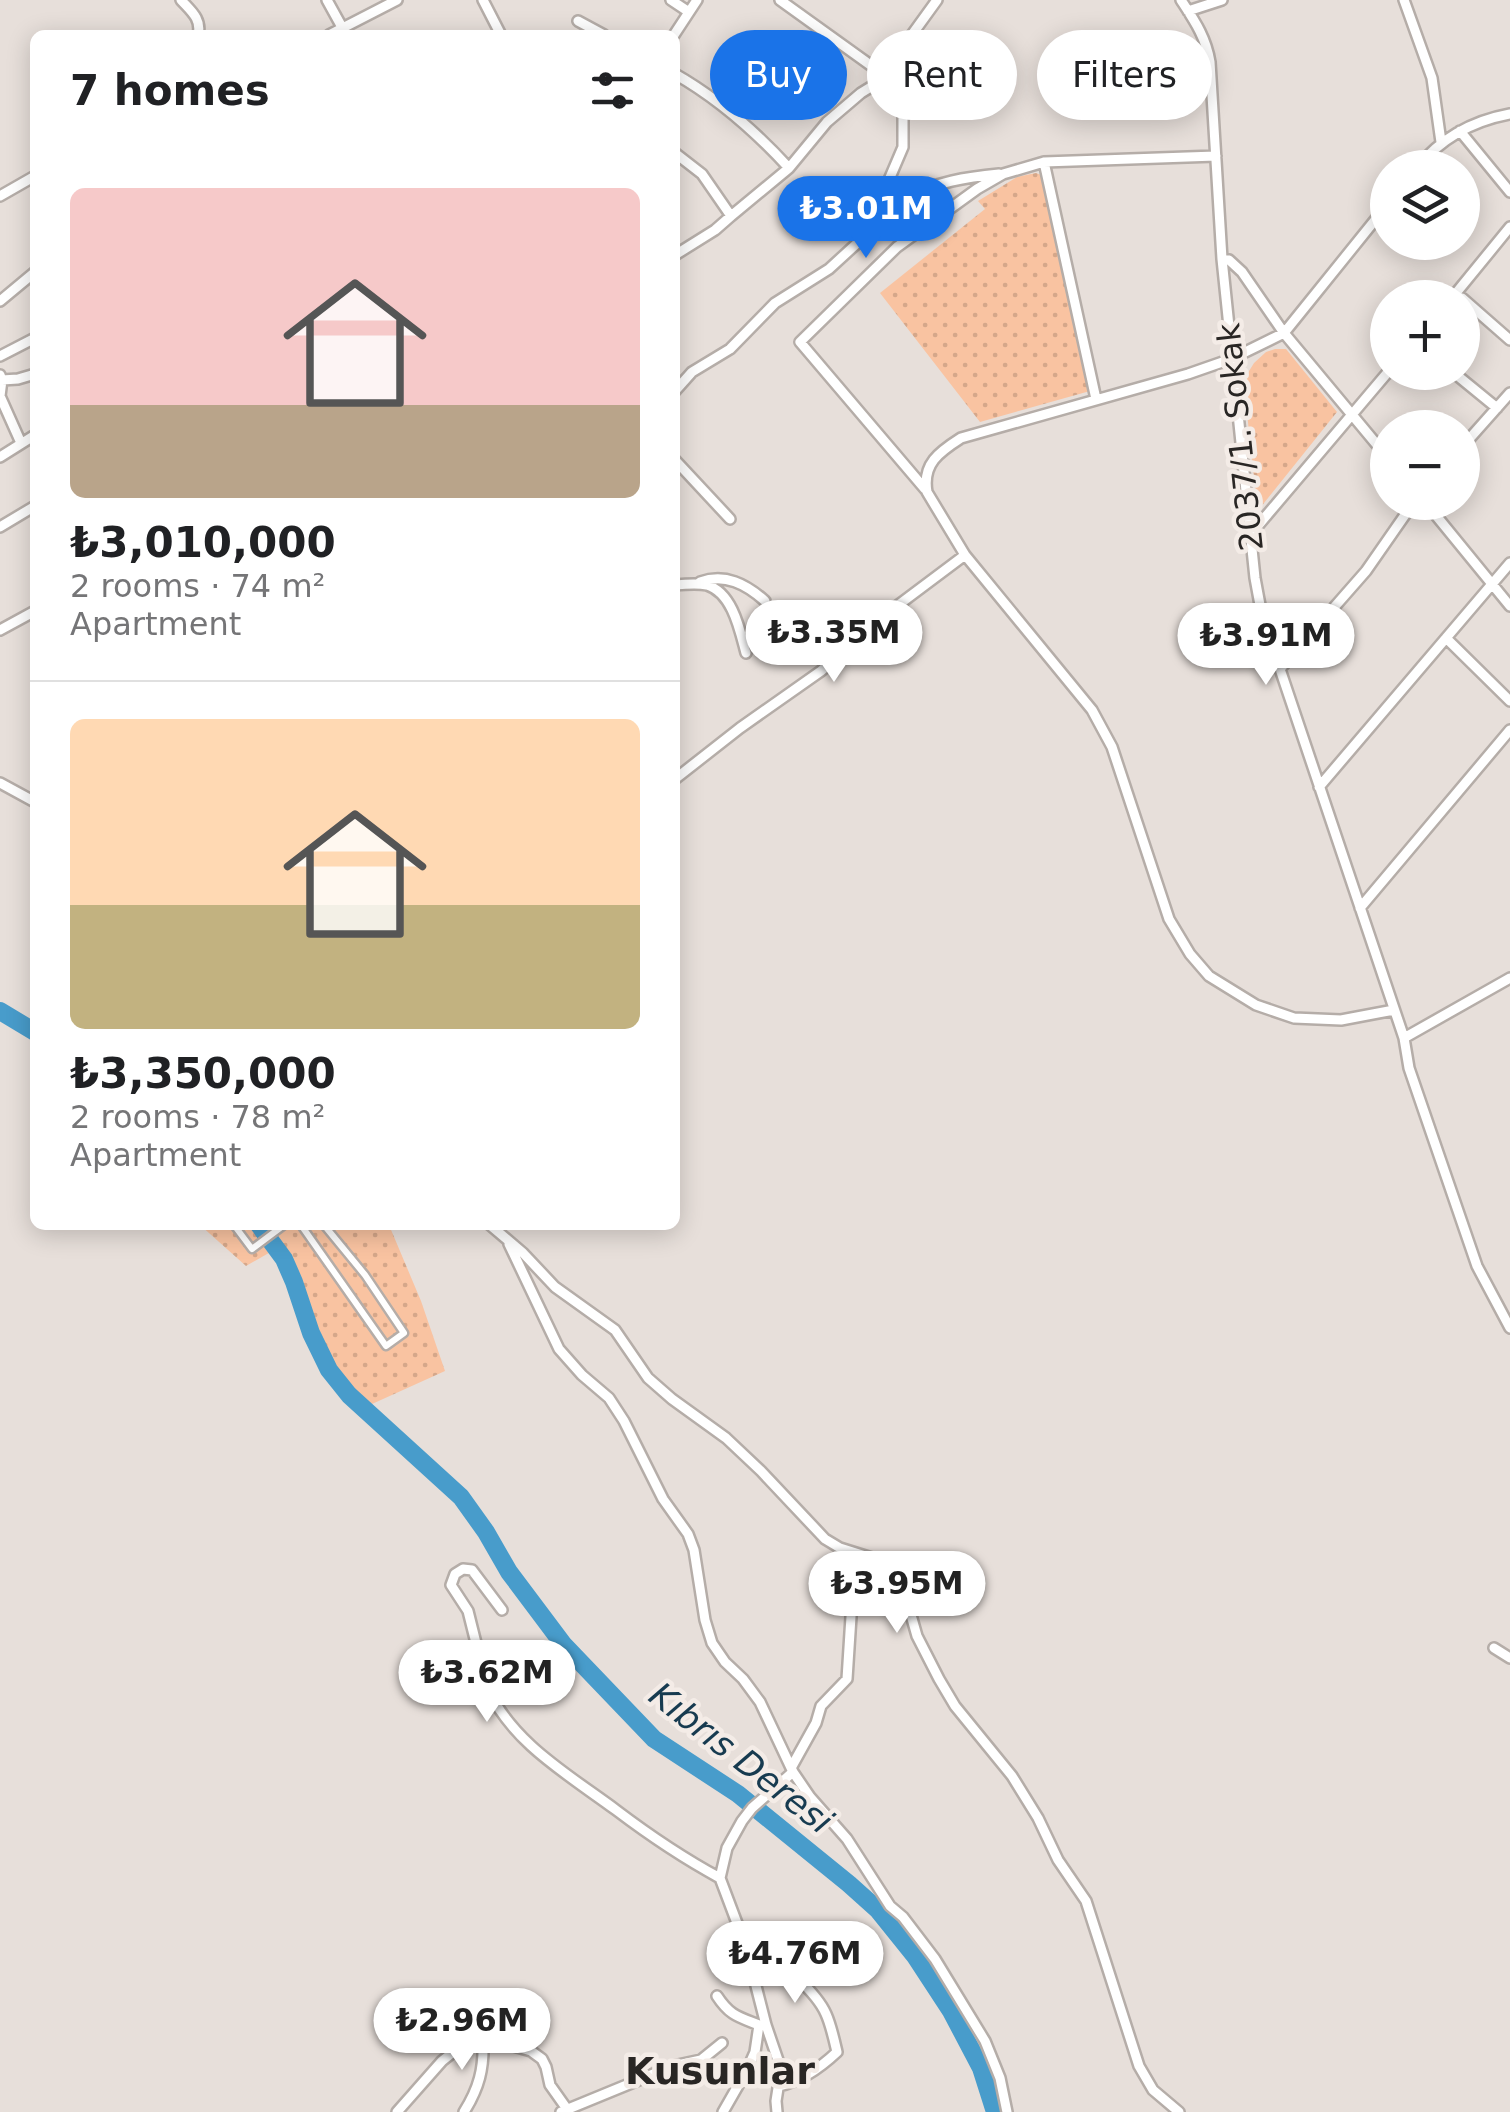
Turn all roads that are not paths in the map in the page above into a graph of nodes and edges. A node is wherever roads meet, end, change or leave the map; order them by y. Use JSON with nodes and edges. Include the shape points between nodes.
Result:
{"nodes":[{"id":1,"x":180,"y":0,"type":"edge"},
{"id":2,"x":327,"y":0,"type":"edge"},
{"id":3,"x":396,"y":0,"type":"edge"},
{"id":4,"x":483,"y":0,"type":"edge"},
{"id":5,"x":671,"y":0,"type":"edge"},
{"id":6,"x":697,"y":0,"type":"edge"},
{"id":7,"x":780,"y":0,"type":"edge"},
{"id":8,"x":1181,"y":0,"type":"edge"},
{"id":9,"x":1222,"y":0,"type":"edge"},
{"id":10,"x":1404,"y":0,"type":"edge"},
{"id":11,"x":935,"y":1,"type":"edge"},
{"id":12,"x":1188,"y":11,"type":"junction"},
{"id":13,"x":690,"y":12,"type":"junction"},
{"id":14,"x":578,"y":21,"type":"dead end"},
{"id":15,"x":344,"y":29,"type":"joint"},
{"id":16,"x":198,"y":30,"type":"edge"},
{"id":17,"x":498,"y":30,"type":"edge"},
{"id":18,"x":595,"y":30,"type":"edge"},
{"id":19,"x":677,"y":30,"type":"edge"},
{"id":20,"x":915,"y":30,"type":"edge"},
{"id":21,"x":867,"y":63,"type":"edge"},
{"id":22,"x":680,"y":77,"type":"edge"},
{"id":23,"x":867,"y":89,"type":"edge"},
{"id":24,"x":1510,"y":114,"type":"edge"},
{"id":25,"x":903,"y":120,"type":"edge"},
{"id":26,"x":1460,"y":130,"type":"junction"},
{"id":27,"x":1440,"y":142,"type":"junction"},
{"id":28,"x":1430,"y":150,"type":"edge"},
{"id":29,"x":1216,"y":156,"type":"junction"},
{"id":30,"x":680,"y":157,"type":"edge"},
{"id":31,"x":1044,"y":162,"type":"junction"},
{"id":32,"x":789,"y":168,"type":"junction"},
{"id":33,"x":1003,"y":174,"type":"junction"},
{"id":34,"x":30,"y":179,"type":"edge"},
{"id":35,"x":1510,"y":192,"type":"edge"},
{"id":36,"x":0,"y":196,"type":"edge"},
{"id":37,"x":732,"y":216,"type":"junction"},
{"id":38,"x":1370,"y":226,"type":"edge"},
{"id":39,"x":1510,"y":227,"type":"edge"},
{"id":40,"x":866,"y":236,"type":"junction"},
{"id":41,"x":680,"y":251,"type":"edge"},
{"id":42,"x":1222,"y":259,"type":"junction"},
{"id":43,"x":30,"y":276,"type":"edge"},
{"id":44,"x":1470,"y":280,"type":"edge"},
{"id":45,"x":0,"y":301,"type":"edge"},
{"id":46,"x":1480,"y":315,"type":"edge"},
{"id":47,"x":1284,"y":333,"type":"junction"},
{"id":48,"x":1510,"y":340,"type":"edge"},
{"id":49,"x":30,"y":341,"type":"edge"},
{"id":50,"x":0,"y":356,"type":"edge"},
{"id":51,"x":1231,"y":359,"type":"junction"},
{"id":52,"x":30,"y":375,"type":"edge"},
{"id":53,"x":1,"y":378,"type":"edge"},
{"id":54,"x":680,"y":382,"type":"edge"},
{"id":55,"x":1372,"y":390,"type":"edge"},
{"id":56,"x":1476,"y":390,"type":"edge"},
{"id":57,"x":1510,"y":393,"type":"edge"},
{"id":58,"x":1096,"y":399,"type":"junction"},
{"id":59,"x":1497,"y":408,"type":"junction"},
{"id":60,"x":1351,"y":414,"type":"junction"},
{"id":61,"x":1480,"y":426,"type":"edge"},
{"id":62,"x":1370,"y":437,"type":"edge"},
{"id":63,"x":30,"y":438,"type":"edge"},
{"id":64,"x":21,"y":443,"type":"junction"},
{"id":65,"x":0,"y":458,"type":"edge"},
{"id":66,"x":680,"y":465,"type":"edge"},
{"id":67,"x":927,"y":492,"type":"junction"},
{"id":68,"x":30,"y":509,"type":"edge"},
{"id":69,"x":730,"y":519,"type":"dead end"},
{"id":70,"x":1401,"y":520,"type":"edge"},
{"id":71,"x":1440,"y":520,"type":"edge"},
{"id":72,"x":0,"y":526,"type":"edge"},
{"id":73,"x":1250,"y":535,"type":"junction"},
{"id":74,"x":965,"y":556,"type":"junction"},
{"id":75,"x":1510,"y":563,"type":"edge"},
{"id":76,"x":693,"y":584,"type":"junction"},
{"id":77,"x":1492,"y":584,"type":"junction"},
{"id":78,"x":680,"y":585,"type":"edge"},
{"id":79,"x":765,"y":601,"type":"dead end"},
{"id":80,"x":1510,"y":606,"type":"edge"},
{"id":81,"x":30,"y":614,"type":"edge"},
{"id":82,"x":0,"y":630,"type":"edge"},
{"id":83,"x":1446,"y":638,"type":"junction"},
{"id":84,"x":746,"y":653,"type":"dead end"},
{"id":85,"x":1280,"y":669,"type":"junction"},
{"id":86,"x":1510,"y":702,"type":"edge"},
{"id":87,"x":1510,"y":730,"type":"edge"},
{"id":88,"x":680,"y":775,"type":"edge"},
{"id":89,"x":0,"y":783,"type":"edge"},
{"id":90,"x":1319,"y":787,"type":"junction"},
{"id":91,"x":30,"y":799,"type":"edge"},
{"id":92,"x":1360,"y":908,"type":"junction"},
{"id":93,"x":1510,"y":978,"type":"edge"},
{"id":94,"x":1394,"y":1010,"type":"junction"},
{"id":95,"x":1404,"y":1038,"type":"junction"},
{"id":96,"x":238,"y":1230,"type":"edge"},
{"id":97,"x":277,"y":1230,"type":"edge"},
{"id":98,"x":305,"y":1230,"type":"edge"},
{"id":99,"x":328,"y":1230,"type":"edge"},
{"id":100,"x":495,"y":1230,"type":"edge"},
{"id":101,"x":508,"y":1242,"type":"junction"},
{"id":102,"x":1510,"y":1328,"type":"edge"},
{"id":103,"x":906,"y":1573,"type":"junction"},
{"id":104,"x":502,"y":1610,"type":"dead end"},
{"id":105,"x":1494,"y":1648,"type":"dead end"},
{"id":106,"x":1510,"y":1658,"type":"edge"},
{"id":107,"x":792,"y":1770,"type":"junction"},
{"id":108,"x":720,"y":1878,"type":"junction"},
{"id":109,"x":739,"y":1930,"type":"junction"},
{"id":110,"x":718,"y":1996,"type":"dead end"},
{"id":111,"x":763,"y":2026,"type":"junction"},
{"id":112,"x":483,"y":2041,"type":"junction"},
{"id":113,"x":722,"y":2043,"type":"dead end"},
{"id":114,"x":779,"y":2086,"type":"junction"},
{"id":115,"x":564,"y":2111,"type":"edge"},
{"id":116,"x":398,"y":2112,"type":"edge"},
{"id":117,"x":464,"y":2112,"type":"edge"},
{"id":118,"x":723,"y":2112,"type":"edge"},
{"id":119,"x":776,"y":2112,"type":"edge"},
{"id":120,"x":1007,"y":2112,"type":"edge"},
{"id":121,"x":1180,"y":2112,"type":"edge"}],
"edges":[{"from":1,"to":16,"type":"street","via":[[195,14]]},
{"from":2,"to":15,"type":"street"},
{"from":3,"to":15,"type":"street"},
{"from":4,"to":17,"type":"street"},
{"from":5,"to":13,"type":"street"},
{"from":6,"to":13,"type":"street"},
{"from":7,"to":21,"type":"street"},
{"from":8,"to":12,"type":"street","name":"2037/1. Sokak"},
{"from":9,"to":12,"type":"street"},
{"from":10,"to":27,"type":"street","via":[[1432,78]]},
{"from":11,"to":20,"type":"street"},
{"from":12,"to":29,"type":"street","name":"2037/1. Sokak","via":[[1207,46]]},
{"from":13,"to":19,"type":"street"},
{"from":14,"to":18,"type":"street"},
{"from":22,"to":32,"type":"street","via":[[734,114]]},
{"from":23,"to":32,"type":"street","via":[[827,122]]},
{"from":24,"to":26,"type":"street"},
{"from":25,"to":40,"type":"street","via":[[903,147]]},
{"from":26,"to":27,"type":"street"},
{"from":26,"to":35,"type":"street"},
{"from":27,"to":28,"type":"street"},
{"from":29,"to":31,"type":"street"},
{"from":29,"to":42,"type":"street","name":"2037/1. Sokak"},
{"from":30,"to":37,"type":"street","via":[[702,174]]},
{"from":31,"to":33,"type":"street"},
{"from":31,"to":58,"type":"street"},
{"from":32,"to":37,"type":"street"},
{"from":33,"to":40,"type":"street","via":[[928,188],[904,200]]},
{"from":33,"to":67,"type":"street","via":[[897,248],[800,342]]},
{"from":34,"to":36,"type":"street"},
{"from":37,"to":41,"type":"street"},
{"from":38,"to":47,"type":"street"},
{"from":39,"to":44,"type":"street"},
{"from":40,"to":54,"type":"street"},
{"from":42,"to":47,"type":"street","via":[[1242,272]]},
{"from":42,"to":51,"type":"street","name":"2037/1. Sokak"},
{"from":43,"to":45,"type":"street"},
{"from":46,"to":48,"type":"street"},
{"from":47,"to":51,"type":"street"},
{"from":47,"to":60,"type":"street"},
{"from":49,"to":50,"type":"street"},
{"from":51,"to":58,"type":"street"},
{"from":51,"to":73,"type":"street","name":"2037/1. Sokak"},
{"from":52,"to":53,"type":"street"},
{"from":53,"to":64,"type":"street","via":[[0,396]]},
{"from":55,"to":60,"type":"street"},
{"from":56,"to":59,"type":"street"},
{"from":57,"to":59,"type":"street"},
{"from":58,"to":67,"type":"street","via":[[961,438],[928,465]]},
{"from":59,"to":61,"type":"street"},
{"from":60,"to":62,"type":"street"},
{"from":60,"to":73,"type":"street"},
{"from":63,"to":64,"type":"street"},
{"from":64,"to":65,"type":"street"},
{"from":66,"to":69,"type":"street"},
{"from":67,"to":74,"type":"street"},
{"from":68,"to":72,"type":"street"},
{"from":70,"to":85,"type":"street"},
{"from":71,"to":77,"type":"street"},
{"from":73,"to":85,"type":"street","name":"2037/1. Sokak","via":[[1260,604]]},
{"from":74,"to":88,"type":"street"},
{"from":74,"to":94,"type":"street","via":[[1102,725],[1169,919],[1209,976],[1256,1006],[1294,1018],[1341,1020]]},
{"from":75,"to":77,"type":"street"},
{"from":76,"to":78,"type":"street"},
{"from":76,"to":79,"type":"street","via":[[714,577],[736,581]]},
{"from":76,"to":84,"type":"street","via":[[719,591],[736,617]]},
{"from":77,"to":80,"type":"street"},
{"from":77,"to":83,"type":"street"},
{"from":81,"to":82,"type":"street"},
{"from":83,"to":86,"type":"street"},
{"from":83,"to":90,"type":"street"},
{"from":85,"to":90,"type":"street","name":"2037/1. Sokak"},
{"from":87,"to":92,"type":"street"},
{"from":89,"to":91,"type":"street"},
{"from":90,"to":92,"type":"street","name":"2037/1. Sokak"},
{"from":92,"to":94,"type":"street","name":"2037/1. Sokak"},
{"from":93,"to":95,"type":"street"},
{"from":94,"to":95,"type":"street","name":"2037/1. Sokak"},
{"from":95,"to":102,"type":"street","name":"2037/1. Sokak","via":[[1477,1266]]},
{"from":96,"to":97,"type":"street","via":[[252,1249]]},
{"from":98,"to":99,"type":"street","via":[[386,1346],[404,1333]]},
{"from":100,"to":101,"type":"street"},
{"from":101,"to":103,"type":"street","via":[[615,1330],[654,1384],[726,1438],[825,1539]]},
{"from":101,"to":107,"type":"street","via":[[559,1349],[609,1398],[688,1534],[712,1643],[760,1702]]},
{"from":103,"to":107,"type":"street","via":[[852,1601],[847,1679],[821,1706]]},
{"from":103,"to":121,"type":"street","via":[[923,1650],[955,1706],[1012,1776],[1086,1901],[1139,2066]]},
{"from":104,"to":108,"type":"street","via":[[472,1570],[455,1574],[451,1585],[471,1619],[487,1688],[515,1729],[636,1827]]},
{"from":105,"to":106,"type":"street"},
{"from":107,"to":108,"type":"street","via":[[742,1821],[726,1848]]},
{"from":107,"to":120,"type":"street","via":[[935,1960],[985,2040]]},
{"from":108,"to":109,"type":"street"},
{"from":109,"to":111,"type":"street"},
{"from":109,"to":114,"type":"street","via":[[817,2000],[836,2046],[816,2070]]},
{"from":110,"to":111,"type":"street","via":[[734,2016]]},
{"from":111,"to":114,"type":"street","via":[[782,2069]]},
{"from":111,"to":118,"type":"street"},
{"from":112,"to":115,"type":"street","via":[[542,2059]]},
{"from":112,"to":116,"type":"street","via":[[454,2050]]},
{"from":112,"to":117,"type":"street","via":[[482,2072]]},
{"from":113,"to":115,"type":"street","via":[[706,2058]]},
{"from":114,"to":119,"type":"street"}]}
